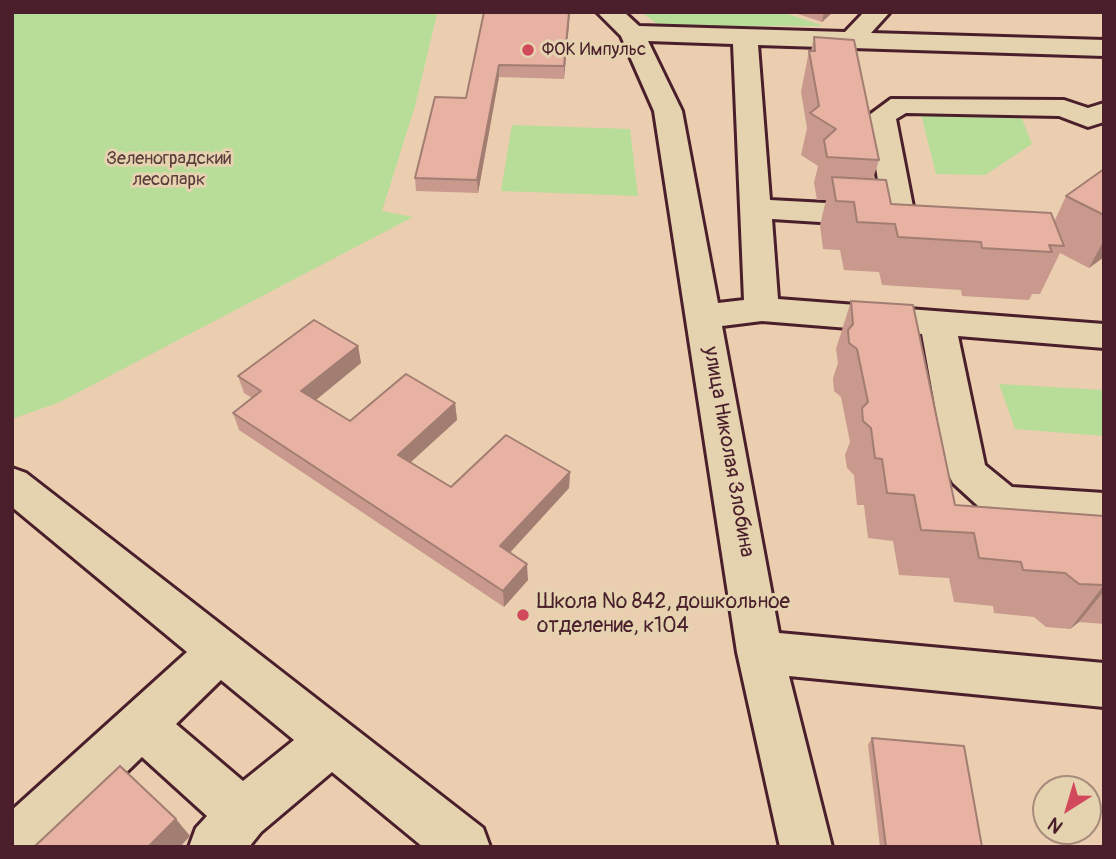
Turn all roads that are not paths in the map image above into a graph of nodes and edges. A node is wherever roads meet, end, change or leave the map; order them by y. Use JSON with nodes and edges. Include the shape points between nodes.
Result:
{"nodes":[{"id":1,"x":878,"y":12,"type":"edge"},
{"id":2,"x":917,"y":16,"type":"dead end"},
{"id":3,"x":950,"y":18,"type":"dead end"},
{"id":4,"x":621,"y":23,"type":"edge"},
{"id":5,"x":745,"y":37,"type":"junction"},
{"id":6,"x":856,"y":42,"type":"junction"},
{"id":7,"x":947,"y":45,"type":"junction"},
{"id":8,"x":1097,"y":48,"type":"edge"},
{"id":9,"x":1104,"y":76,"type":"edge"},
{"id":10,"x":1099,"y":119,"type":"edge"},
{"id":11,"x":754,"y":208,"type":"junction"},
{"id":12,"x":762,"y":309,"type":"junction"},
{"id":13,"x":705,"y":316,"type":"junction"},
{"id":14,"x":938,"y":323,"type":"junction"},
{"id":15,"x":1101,"y":333,"type":"edge"},
{"id":16,"x":12,"y":484,"type":"edge"},
{"id":17,"x":1104,"y":510,"type":"edge"},
{"id":18,"x":760,"y":652,"type":"junction"},
{"id":19,"x":218,"y":653,"type":"junction"},
{"id":20,"x":1104,"y":685,"type":"edge"},
{"id":21,"x":141,"y":725,"type":"junction"},
{"id":22,"x":330,"y":742,"type":"junction"},
{"id":23,"x":229,"y":831,"type":"edge"},
{"id":24,"x":12,"y":845,"type":"edge"},
{"id":25,"x":464,"y":847,"type":"edge"},
{"id":26,"x":806,"y":847,"type":"edge"}],
"edges":[{"from":1,"to":6,"type":"street","via":[[857,33]]},
{"from":2,"to":7,"type":"street","via":[[925,39]]},
{"from":3,"to":7,"type":"street","via":[[958,40]]},
{"from":4,"to":5,"type":"street"},
{"from":4,"to":13,"type":"street","name":"улица Николая Злобина","via":[[668,111]]},
{"from":5,"to":6,"type":"street"},
{"from":5,"to":11,"type":"street"},
{"from":6,"to":7,"type":"street"},
{"from":7,"to":8,"type":"street"},
{"from":8,"to":9,"type":"street"},
{"from":10,"to":11,"type":"street","via":[[1064,108],[901,105],[882,116],[899,217]]},
{"from":11,"to":12,"type":"street"},
{"from":12,"to":13,"type":"street"},
{"from":12,"to":14,"type":"street"},
{"from":13,"to":18,"type":"street","name":"улица Николая Злобина"},
{"from":14,"to":15,"type":"street"},
{"from":14,"to":17,"type":"street","via":[[967,472],[1002,503]]},
{"from":16,"to":19,"type":"street"},
{"from":18,"to":20,"type":"street"},
{"from":18,"to":26,"type":"street","name":"улица Николая Злобина"},
{"from":19,"to":21,"type":"street"},
{"from":19,"to":22,"type":"street"},
{"from":21,"to":23,"type":"street"},
{"from":21,"to":24,"type":"street"},
{"from":22,"to":23,"type":"street"},
{"from":22,"to":25,"type":"street"}]}
